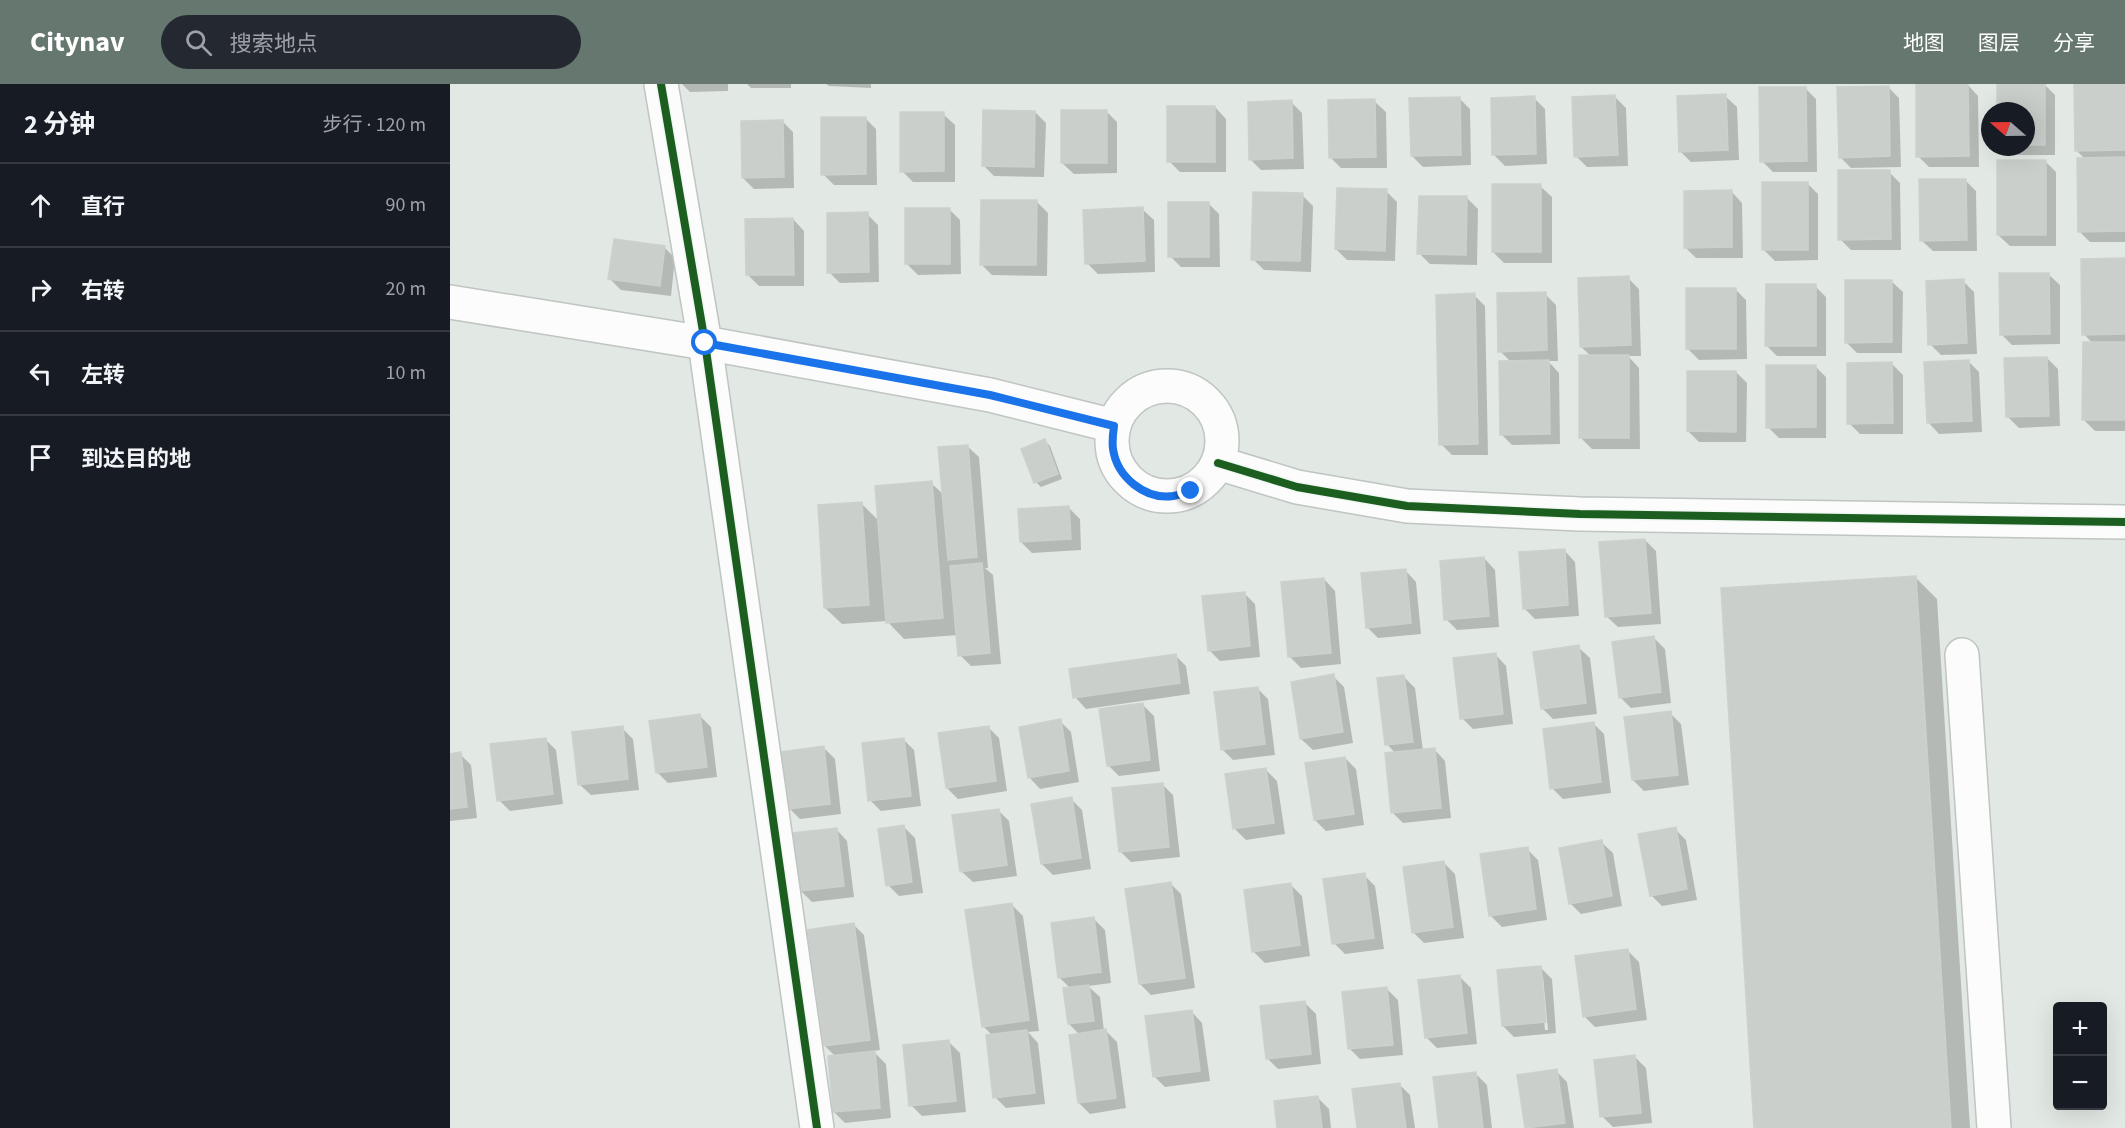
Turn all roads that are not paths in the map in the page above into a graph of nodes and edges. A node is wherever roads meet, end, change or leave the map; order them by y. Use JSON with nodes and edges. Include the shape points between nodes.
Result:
{"nodes":[{"id":1,"x":661,"y":84,"type":"edge"},
{"id":2,"x":450,"y":302,"type":"edge"},
{"id":3,"x":705,"y":343,"type":"junction"},
{"id":4,"x":1114,"y":426,"type":"junction"},
{"id":5,"x":1218,"y":463,"type":"junction"},
{"id":6,"x":2125,"y":522,"type":"edge"},
{"id":7,"x":1962,"y":655,"type":"dead end"},
{"id":8,"x":817,"y":1128,"type":"edge"},
{"id":9,"x":1994,"y":1128,"type":"edge"}],
"edges":[{"from":1,"to":3,"type":"street"},
{"from":2,"to":3,"type":"street"},
{"from":3,"to":4,"type":"street","via":[[990,395]]},
{"from":3,"to":8,"type":"street"},
{"from":4,"to":5,"type":"street","via":[[1113,450],[1121,472],[1152,495],[1172,496],[1191,491],[1207,480]]},
{"from":4,"to":5,"type":"street","via":[[1125,405],[1144,391],[1167,386],[1190,391],[1207,403],[1219,421],[1222,442]]},
{"from":5,"to":6,"type":"street","via":[[1297,487],[1407,506],[1580,514]]},
{"from":7,"to":9,"type":"street"}]}
